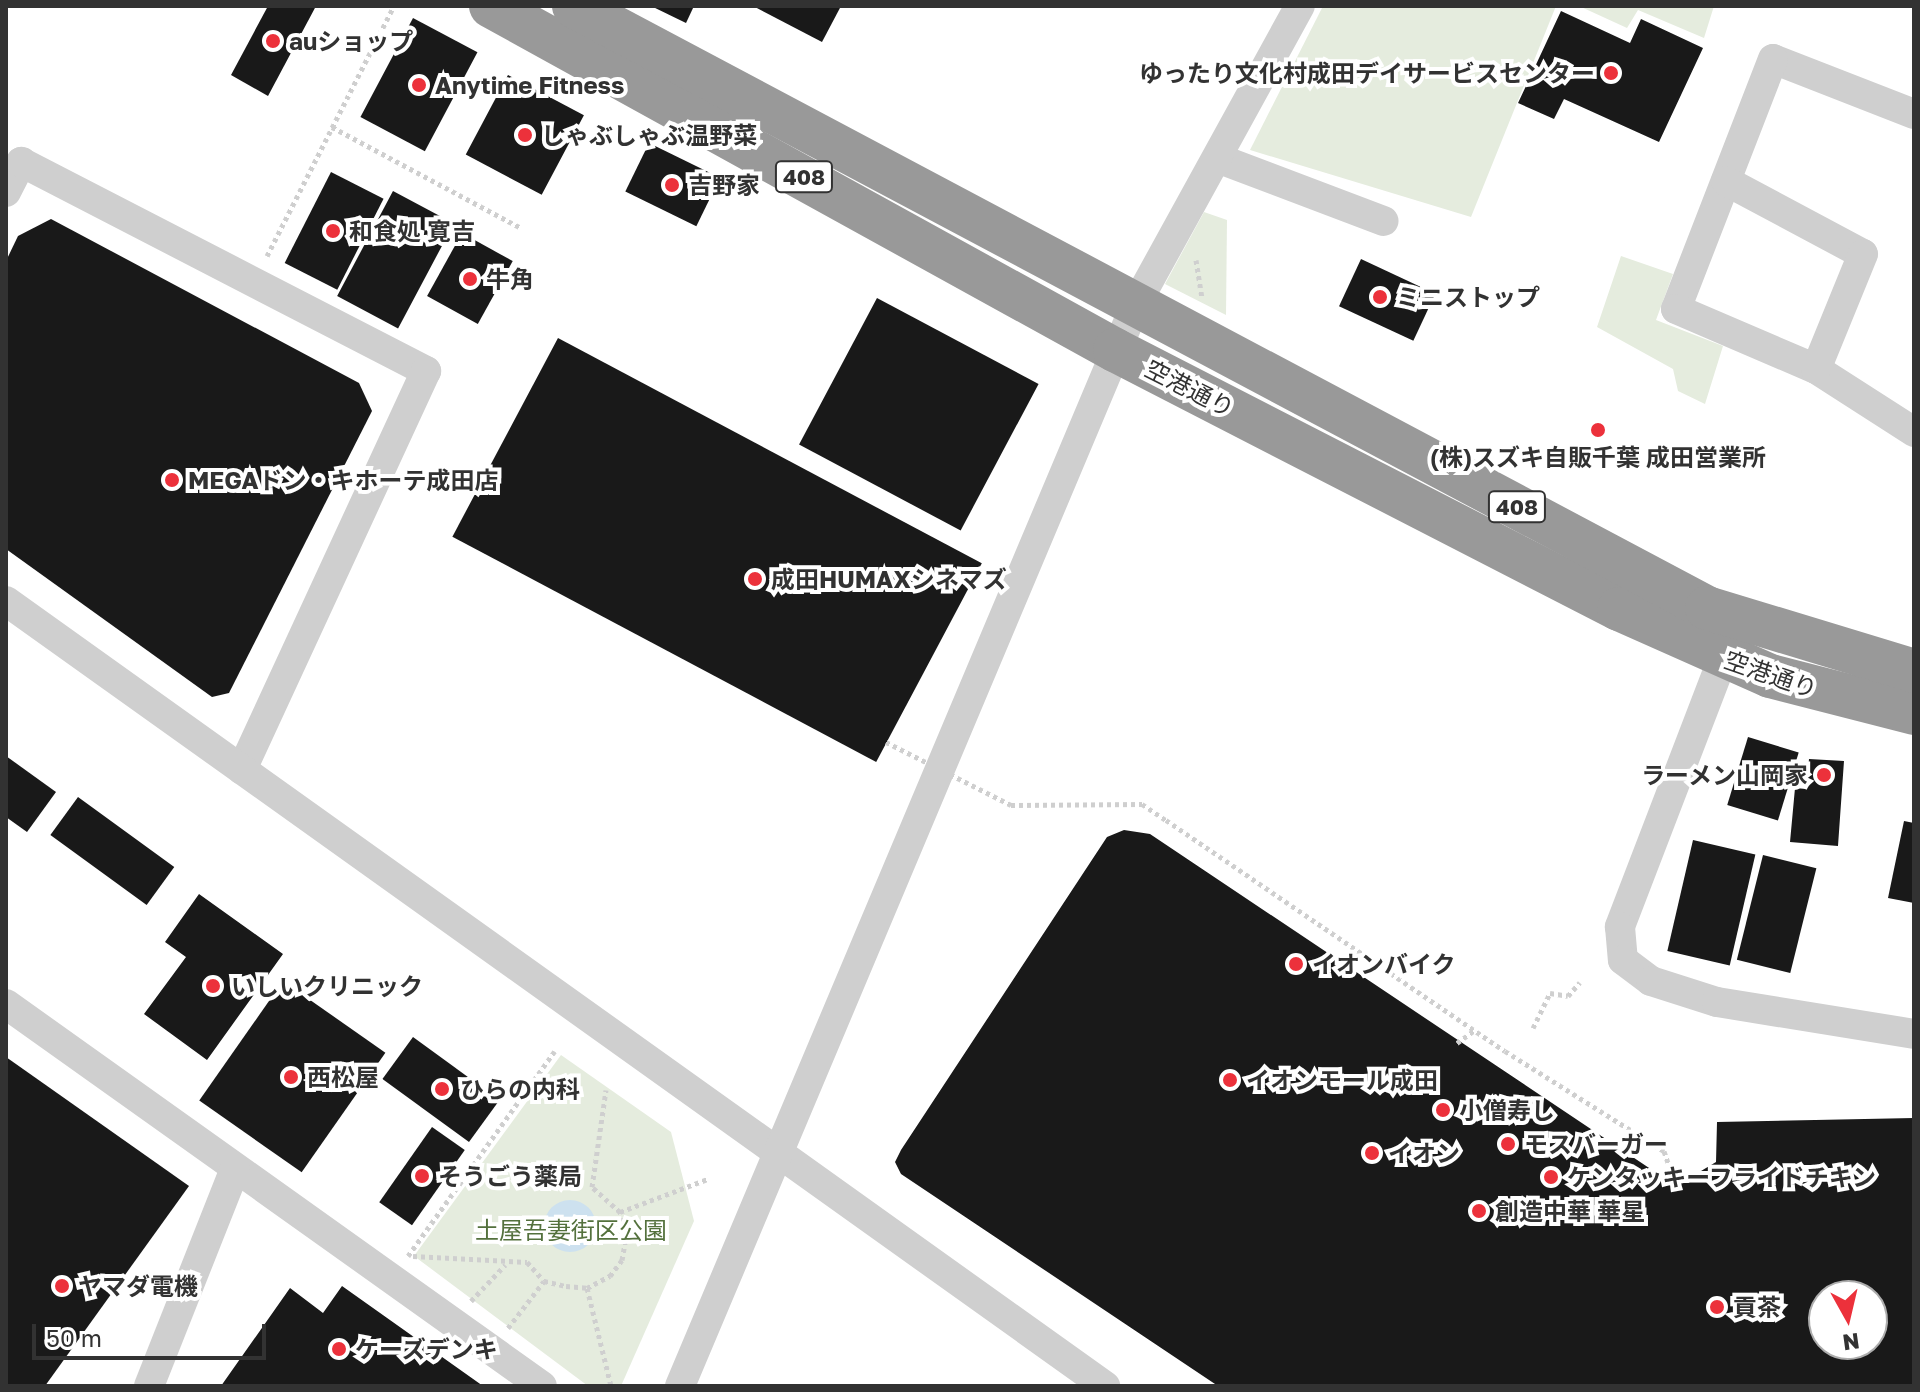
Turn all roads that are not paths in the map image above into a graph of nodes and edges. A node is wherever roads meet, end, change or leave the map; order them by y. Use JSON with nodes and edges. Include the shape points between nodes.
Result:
{"nodes":[{"id":1,"x":491,"y":6,"type":"edge"},
{"id":2,"x":574,"y":6,"type":"edge"},
{"id":3,"x":1294,"y":8,"type":"edge"},
{"id":4,"x":1914,"y":114,"type":"edge"},
{"id":5,"x":1217,"y":158,"type":"junction"},
{"id":6,"x":1726,"y":181,"type":"junction"},
{"id":7,"x":6,"y":192,"type":"edge"},
{"id":8,"x":1384,"y":221,"type":"dead end"},
{"id":9,"x":1136,"y":304,"type":"junction"},
{"id":10,"x":1115,"y":350,"type":"junction"},
{"id":11,"x":1816,"y":369,"type":"junction"},
{"id":12,"x":1914,"y":432,"type":"edge"},
{"id":13,"x":6,"y":601,"type":"edge"},
{"id":14,"x":1723,"y":658,"type":"junction"},
{"id":15,"x":1914,"y":671,"type":"edge"},
{"id":16,"x":1914,"y":713,"type":"edge"},
{"id":17,"x":242,"y":770,"type":"junction"},
{"id":18,"x":6,"y":1004,"type":"edge"},
{"id":19,"x":1914,"y":1034,"type":"edge"},
{"id":20,"x":778,"y":1151,"type":"junction"},
{"id":21,"x":235,"y":1169,"type":"junction"},
{"id":22,"x":149,"y":1386,"type":"edge"},
{"id":23,"x":542,"y":1386,"type":"edge"},
{"id":24,"x":680,"y":1386,"type":"edge"},
{"id":25,"x":1105,"y":1386,"type":"edge"}],
"edges":[{"from":1,"to":10,"type":"highway","name":"空港通り","number":"408"},
{"from":2,"to":9,"type":"highway","name":"空港通り","number":"408"},
{"from":3,"to":5,"type":"street"},
{"from":4,"to":6,"type":"street","via":[[1773,59]]},
{"from":5,"to":8,"type":"street"},
{"from":5,"to":9,"type":"street"},
{"from":6,"to":11,"type":"street","via":[[1863,254]]},
{"from":6,"to":11,"type":"street","via":[[1676,309]]},
{"from":7,"to":17,"type":"street","via":[[21,162],[426,371]]},
{"from":9,"to":10,"type":"street"},
{"from":9,"to":15,"type":"highway","name":"空港通り","number":"408","via":[[1707,608]]},
{"from":10,"to":14,"type":"highway","name":"空港通り","number":"408"},
{"from":10,"to":20,"type":"street"},
{"from":11,"to":12,"type":"street"},
{"from":13,"to":17,"type":"street"},
{"from":14,"to":16,"type":"highway","name":"空港通り","number":"408","via":[[1850,700]]},
{"from":14,"to":19,"type":"street","via":[[1620,927],[1623,960],[1651,981],[1717,1002]]},
{"from":17,"to":20,"type":"street"},
{"from":18,"to":21,"type":"street"},
{"from":20,"to":24,"type":"street"},
{"from":20,"to":25,"type":"street"},
{"from":21,"to":22,"type":"street"},
{"from":21,"to":23,"type":"street"}]}
